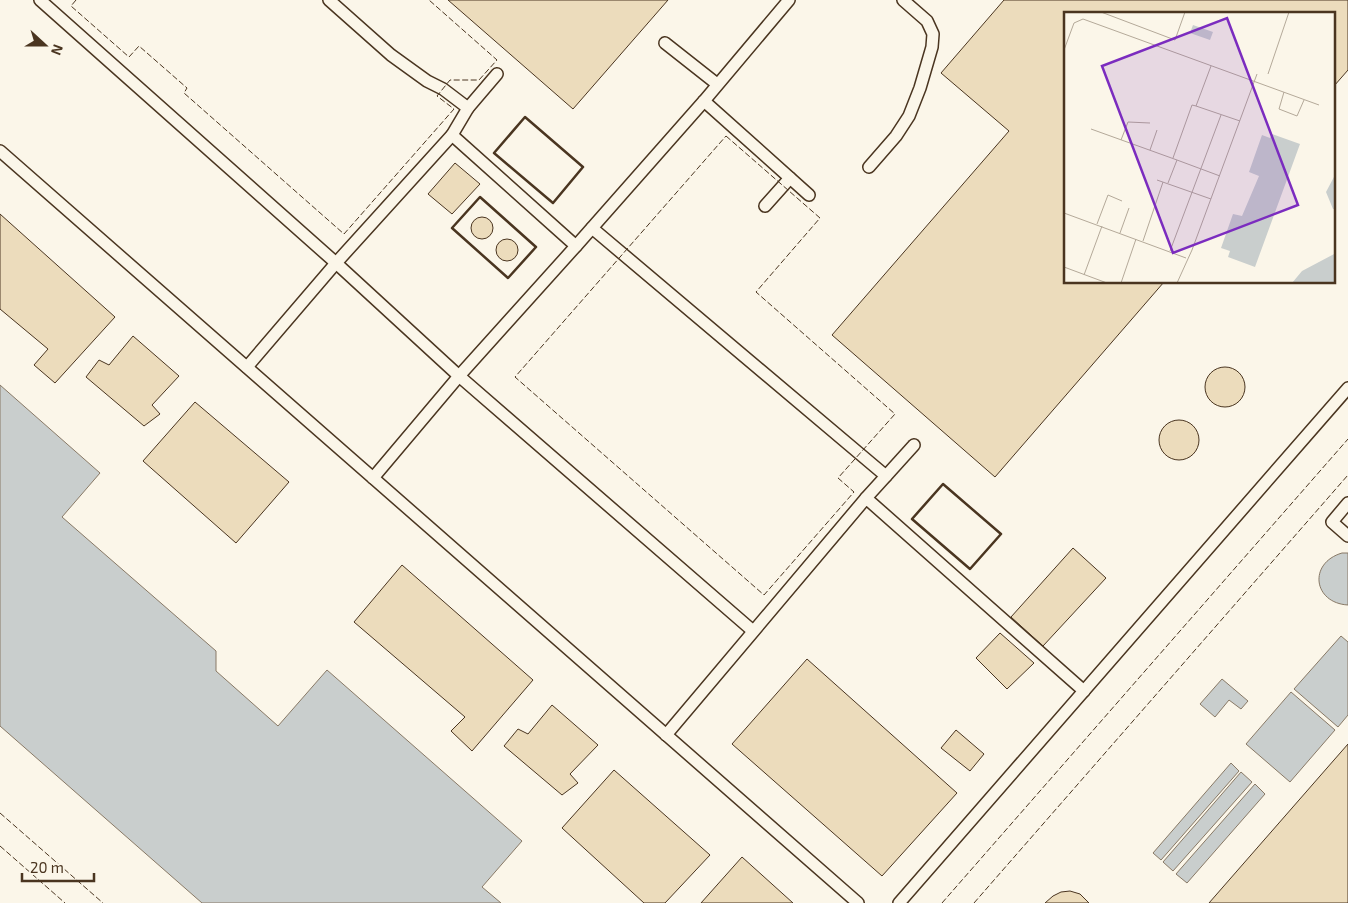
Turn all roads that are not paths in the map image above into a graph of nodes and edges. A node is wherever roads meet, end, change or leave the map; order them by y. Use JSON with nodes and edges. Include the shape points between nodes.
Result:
{"nodes":[{"id":1,"x":40,"y":0,"type":"edge"},
{"id":2,"x":329,"y":0,"type":"edge"},
{"id":3,"x":789,"y":0,"type":"edge"},
{"id":4,"x":903,"y":0,"type":"edge"},
{"id":5,"x":665,"y":43,"type":"dead end"},
{"id":6,"x":497,"y":74,"type":"dead end"},
{"id":7,"x":717,"y":84,"type":"junction"},
{"id":8,"x":704,"y":101,"type":"junction"},
{"id":9,"x":468,"y":108,"type":"junction"},
{"id":10,"x":452,"y":135,"type":"junction"},
{"id":11,"x":0,"y":151,"type":"edge"},
{"id":12,"x":870,"y":166,"type":"dead end"},
{"id":13,"x":790,"y":178,"type":"junction"},
{"id":14,"x":809,"y":195,"type":"dead end"},
{"id":15,"x":765,"y":206,"type":"dead end"},
{"id":16,"x":592,"y":228,"type":"junction"},
{"id":17,"x":576,"y":246,"type":"junction"},
{"id":18,"x":336,"y":263,"type":"junction"},
{"id":19,"x":247,"y":368,"type":"junction"},
{"id":20,"x":459,"y":376,"type":"junction"},
{"id":21,"x":1348,"y":388,"type":"edge"},
{"id":22,"x":914,"y":445,"type":"dead end"},
{"id":23,"x":886,"y":476,"type":"junction"},
{"id":24,"x":372,"y":478,"type":"junction"},
{"id":25,"x":866,"y":498,"type":"junction"},
{"id":26,"x":1348,"y":503,"type":"edge"},
{"id":27,"x":1348,"y":536,"type":"edge"},
{"id":28,"x":753,"y":631,"type":"junction"},
{"id":29,"x":1084,"y":691,"type":"junction"},
{"id":30,"x":666,"y":735,"type":"junction"},
{"id":31,"x":858,"y":903,"type":"edge"},
{"id":32,"x":899,"y":903,"type":"edge"}],
"edges":[{"from":1,"to":18,"type":"lane"},
{"from":2,"to":9,"type":"lane","via":[[391,54]]},
{"from":3,"to":7,"type":"lane"},
{"from":4,"to":12,"type":"lane","via":[[927,21],[933,34],[932,47],[909,116]]},
{"from":5,"to":7,"type":"lane"},
{"from":6,"to":9,"type":"lane"},
{"from":7,"to":8,"type":"lane"},
{"from":8,"to":13,"type":"lane"},
{"from":8,"to":16,"type":"lane"},
{"from":9,"to":10,"type":"lane"},
{"from":10,"to":17,"type":"lane"},
{"from":10,"to":18,"type":"lane"},
{"from":11,"to":19,"type":"lane"},
{"from":13,"to":14,"type":"lane"},
{"from":13,"to":15,"type":"lane"},
{"from":16,"to":17,"type":"lane"},
{"from":16,"to":23,"type":"lane"},
{"from":17,"to":20,"type":"lane"},
{"from":18,"to":19,"type":"lane"},
{"from":18,"to":20,"type":"lane"},
{"from":19,"to":24,"type":"lane"},
{"from":20,"to":24,"type":"lane"},
{"from":20,"to":28,"type":"lane"},
{"from":21,"to":29,"type":"lane"},
{"from":22,"to":23,"type":"lane"},
{"from":23,"to":25,"type":"lane"},
{"from":24,"to":30,"type":"lane"},
{"from":25,"to":28,"type":"lane"},
{"from":25,"to":29,"type":"lane"},
{"from":26,"to":27,"type":"lane","via":[[1332,522]]},
{"from":28,"to":30,"type":"lane"},
{"from":29,"to":32,"type":"lane"},
{"from":30,"to":31,"type":"lane"}]}
